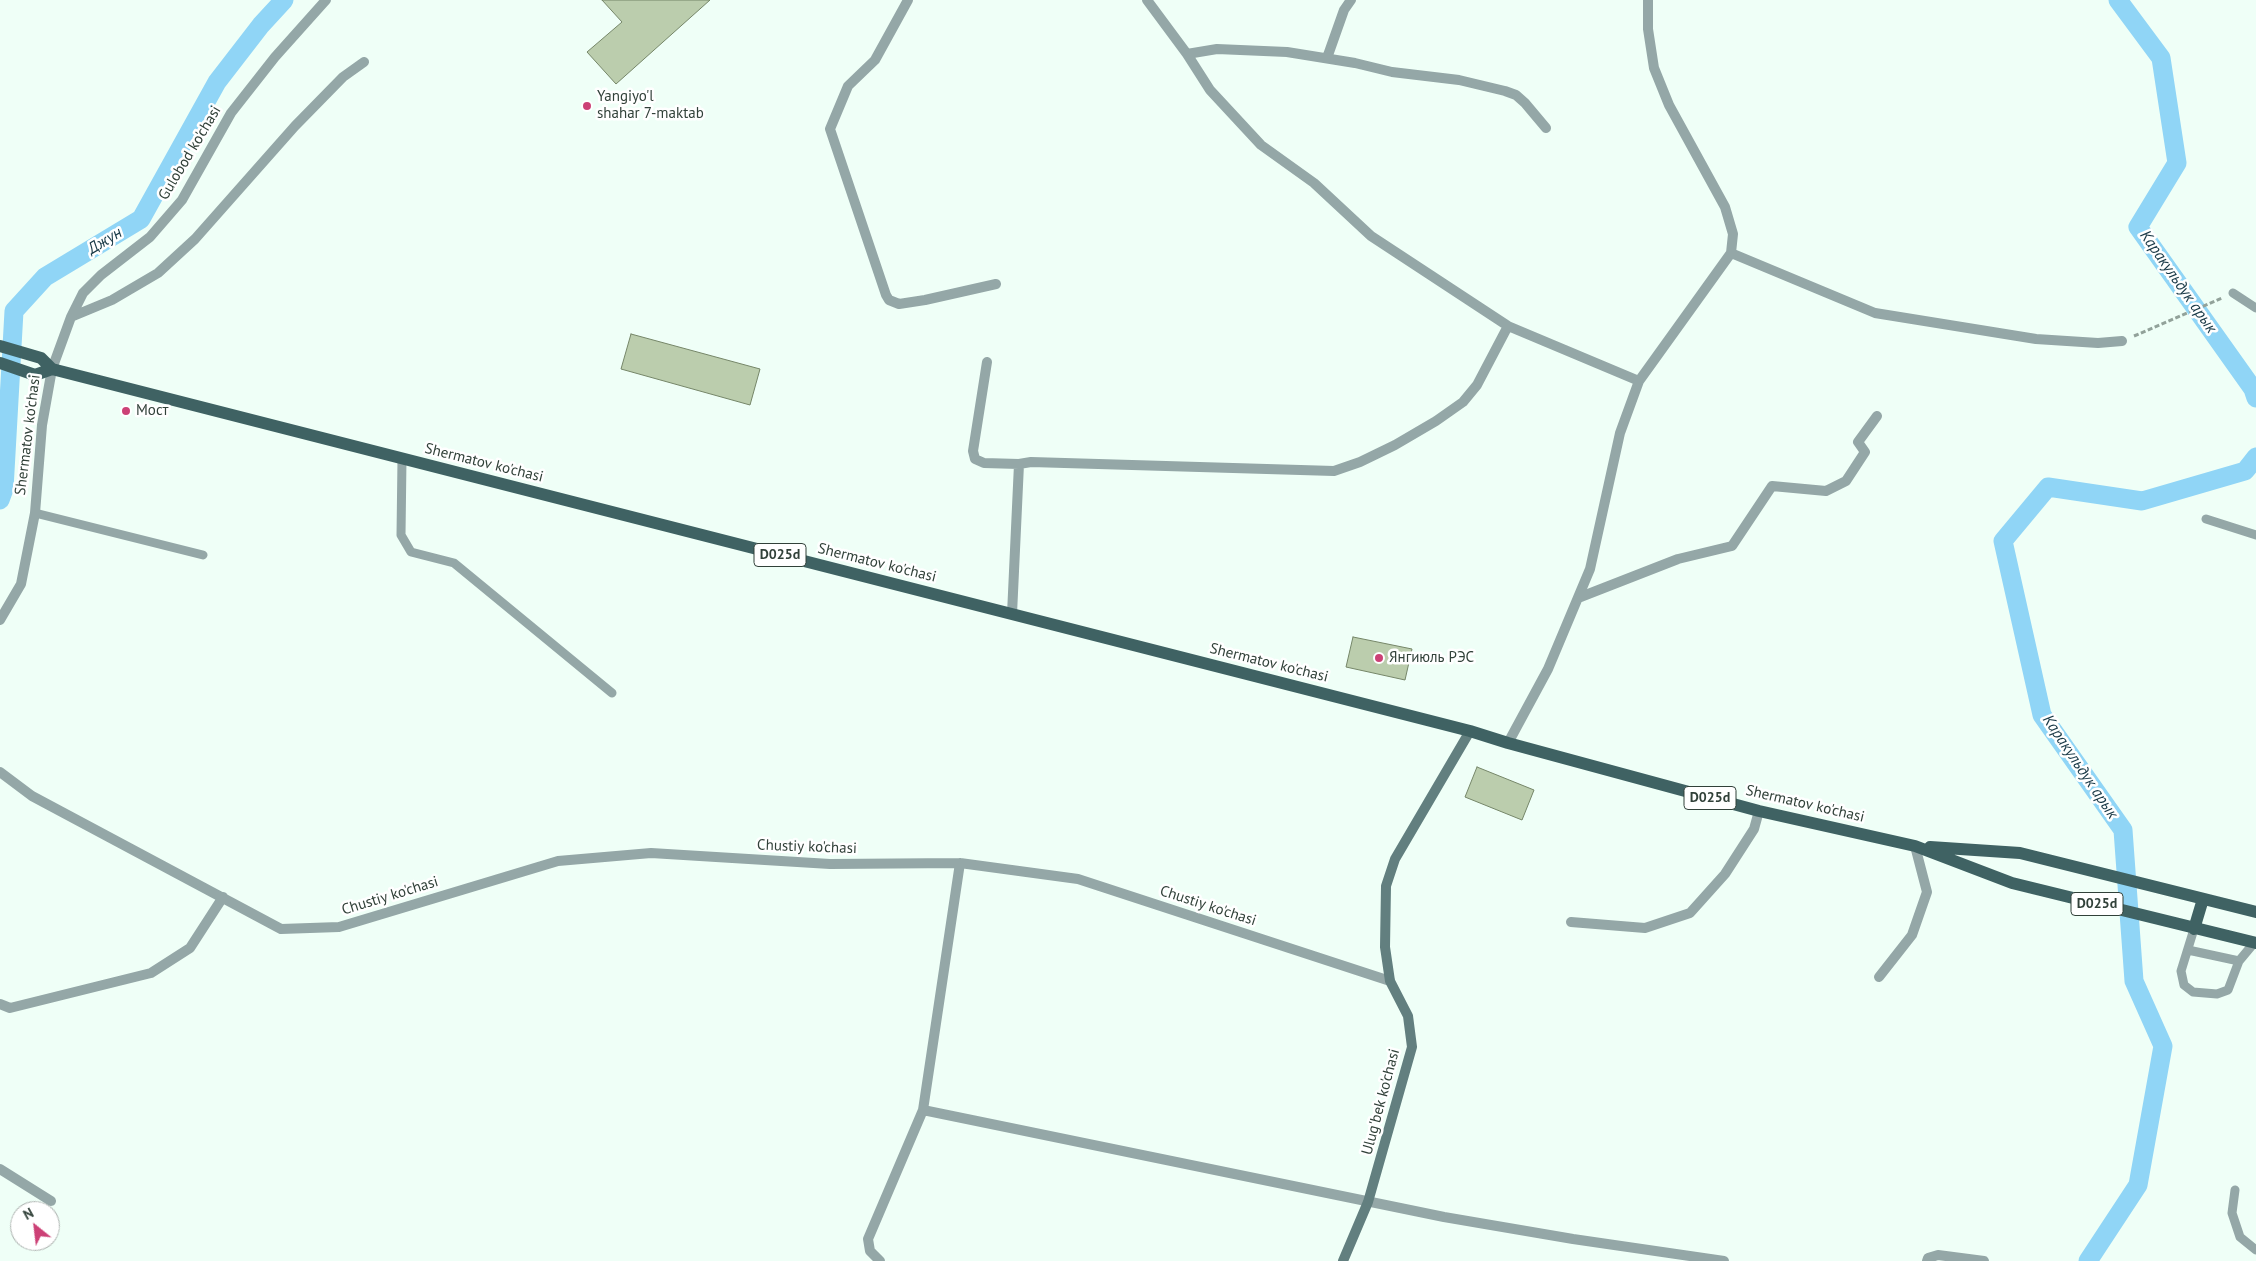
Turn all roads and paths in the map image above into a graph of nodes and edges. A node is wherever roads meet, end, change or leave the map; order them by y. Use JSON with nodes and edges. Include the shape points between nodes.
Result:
{"nodes":[{"id":1,"x":326,"y":0,"type":"edge"},
{"id":2,"x":908,"y":0,"type":"edge"},
{"id":3,"x":1147,"y":0,"type":"edge"},
{"id":4,"x":1351,"y":0,"type":"edge"},
{"id":5,"x":1648,"y":0,"type":"edge"},
{"id":6,"x":1187,"y":54,"type":"junction"},
{"id":7,"x":1327,"y":58,"type":"junction"},
{"id":8,"x":364,"y":62,"type":"dead end"},
{"id":9,"x":1546,"y":128,"type":"dead end"},
{"id":10,"x":1731,"y":253,"type":"junction"},
{"id":11,"x":996,"y":284,"type":"dead end"},
{"id":12,"x":2232,"y":293,"type":"joint"},
{"id":13,"x":2256,"y":308,"type":"edge"},
{"id":14,"x":71,"y":317,"type":"junction"},
{"id":15,"x":1508,"y":326,"type":"junction"},
{"id":16,"x":2122,"y":341,"type":"joint"},
{"id":17,"x":0,"y":346,"type":"edge"},
{"id":18,"x":987,"y":362,"type":"dead end"},
{"id":19,"x":0,"y":363,"type":"edge"},
{"id":20,"x":52,"y":369,"type":"junction"},
{"id":21,"x":1639,"y":381,"type":"junction"},
{"id":22,"x":1877,"y":416,"type":"dead end"},
{"id":23,"x":402,"y":459,"type":"junction"},
{"id":24,"x":1019,"y":464,"type":"junction"},
{"id":25,"x":35,"y":513,"type":"junction"},
{"id":26,"x":2206,"y":519,"type":"dead end"},
{"id":27,"x":2256,"y":536,"type":"edge"},
{"id":28,"x":202,"y":555,"type":"dead end"},
{"id":29,"x":1578,"y":598,"type":"junction"},
{"id":30,"x":1012,"y":614,"type":"junction"},
{"id":31,"x":0,"y":620,"type":"edge"},
{"id":32,"x":612,"y":693,"type":"dead end"},
{"id":33,"x":1470,"y":731,"type":"junction"},
{"id":34,"x":1508,"y":743,"type":"junction"},
{"id":35,"x":0,"y":772,"type":"edge"},
{"id":36,"x":1759,"y":811,"type":"junction"},
{"id":37,"x":1915,"y":846,"type":"junction"},
{"id":38,"x":960,"y":863,"type":"junction"},
{"id":39,"x":223,"y":897,"type":"junction"},
{"id":40,"x":2203,"y":899,"type":"junction"},
{"id":41,"x":2256,"y":912,"type":"edge"},
{"id":42,"x":1571,"y":922,"type":"dead end"},
{"id":43,"x":2194,"y":929,"type":"junction"},
{"id":44,"x":2255,"y":943,"type":"edge"},
{"id":45,"x":2188,"y":950,"type":"junction"},
{"id":46,"x":2239,"y":961,"type":"junction"},
{"id":47,"x":1879,"y":977,"type":"dead end"},
{"id":48,"x":1390,"y":981,"type":"junction"},
{"id":49,"x":0,"y":1004,"type":"edge"},
{"id":50,"x":923,"y":1110,"type":"junction"},
{"id":51,"x":0,"y":1169,"type":"edge"},
{"id":52,"x":2235,"y":1190,"type":"dead end"},
{"id":53,"x":51,"y":1201,"type":"dead end"},
{"id":54,"x":1368,"y":1202,"type":"junction"},
{"id":55,"x":2256,"y":1250,"type":"edge"},
{"id":56,"x":880,"y":1261,"type":"edge"},
{"id":57,"x":1343,"y":1261,"type":"edge"},
{"id":58,"x":1724,"y":1261,"type":"edge"},
{"id":59,"x":1927,"y":1261,"type":"edge"},
{"id":60,"x":1984,"y":1261,"type":"edge"}],
"edges":[{"from":1,"to":14,"type":"street","name":"Gulobod ko'chasi","via":[[231,113],[182,200],[150,237],[83,293]]},
{"from":2,"to":11,"type":"street","via":[[875,60],[848,86],[830,129],[890,300],[899,304]]},
{"from":3,"to":6,"type":"street"},
{"from":4,"to":7,"type":"street","via":[[1344,10]]},
{"from":5,"to":10,"type":"street","via":[[1648,29],[1654,68],[1669,105],[1725,207],[1733,234]]},
{"from":6,"to":7,"type":"street","via":[[1217,49],[1287,52]]},
{"from":6,"to":15,"type":"street","via":[[1210,90],[1261,145],[1314,183],[1371,236]]},
{"from":7,"to":9,"type":"street","via":[[1505,90],[1525,103]]},
{"from":8,"to":14,"type":"street","via":[[343,77],[295,126],[195,238],[158,273],[112,300]]},
{"from":10,"to":16,"type":"street","via":[[1875,313],[2036,339],[2098,343]]},
{"from":10,"to":21,"type":"street"},
{"from":12,"to":13,"type":"lane"},
{"from":12,"to":16,"type":"path"},
{"from":14,"to":20,"type":"street","name":"Gulobod ko'chasi"},
{"from":15,"to":21,"type":"street"},
{"from":15,"to":24,"type":"street","via":[[1477,385],[1463,402],[1395,445],[1334,470]]},
{"from":17,"to":20,"type":"main road","via":[[41,358]]},
{"from":18,"to":24,"type":"street","via":[[973,455],[984,463]]},
{"from":19,"to":20,"type":"main road","via":[[35,375]]},
{"from":20,"to":23,"type":"main road","name":"Shermatov ko'chasi","number":"D025d"},
{"from":20,"to":25,"type":"street","name":"Shermatov ko'chasi","via":[[42,425]]},
{"from":21,"to":29,"type":"street","via":[[1620,433],[1590,569]]},
{"from":22,"to":29,"type":"street","via":[[1858,442],[1865,452],[1846,481],[1826,491],[1772,486],[1732,546],[1678,559]]},
{"from":23,"to":30,"type":"main road","name":"Shermatov ko'chasi","number":"D025d"},
{"from":23,"to":32,"type":"lane","via":[[401,535],[411,552],[454,563]]},
{"from":24,"to":30,"type":"street"},
{"from":25,"to":28,"type":"lane"},
{"from":25,"to":31,"type":"street","name":"Shermatov ko'chasi","via":[[21,584]]},
{"from":26,"to":27,"type":"lane"},
{"from":29,"to":34,"type":"street","via":[[1548,669]]},
{"from":30,"to":33,"type":"main road","name":"Shermatov ko'chasi","number":"D025d"},
{"from":33,"to":34,"type":"main road","name":"Shermatov ko'chasi","number":"D025d"},
{"from":33,"to":48,"type":"street","name":"Ulug'bek ko'chasi","via":[[1395,859],[1386,886],[1384,946]]},
{"from":34,"to":36,"type":"main road","name":"Shermatov ko'chasi","number":"D025d"},
{"from":35,"to":39,"type":"street","name":"Chustiy ko'chasi","via":[[32,796]]},
{"from":36,"to":37,"type":"main road","name":"Shermatov ko'chasi","number":"D025d"},
{"from":36,"to":42,"type":"street","via":[[1754,829],[1725,874],[1690,913],[1645,928]]},
{"from":37,"to":40,"type":"main road","name":"Shermatov ko'chasi","number":"D025d","via":[[2020,853]]},
{"from":37,"to":43,"type":"main road","name":"Shermatov ko'chasi","number":"D025d","via":[[2012,883]]},
{"from":37,"to":47,"type":"street","via":[[1927,892],[1912,935]]},
{"from":38,"to":39,"type":"street","name":"Chustiy ko'chasi","via":[[830,864],[651,853],[558,861],[339,927],[281,928]]},
{"from":38,"to":48,"type":"street","name":"Chustiy ko'chasi","via":[[1078,879]]},
{"from":38,"to":50,"type":"street"},
{"from":39,"to":49,"type":"street","via":[[190,948],[152,973],[10,1008]]},
{"from":40,"to":41,"type":"main road","number":"D025d"},
{"from":40,"to":43,"type":"main road"},
{"from":43,"to":44,"type":"main road","number":"D025d"},
{"from":43,"to":45,"type":"lane"},
{"from":44,"to":46,"type":"lane"},
{"from":45,"to":46,"type":"lane"},
{"from":45,"to":46,"type":"lane","via":[[2181,971],[2184,985],[2192,992],[2217,994],[2228,990]]},
{"from":48,"to":54,"type":"street","name":"Ulug'bek ko'chasi","via":[[1408,1016],[1412,1047]]},
{"from":50,"to":54,"type":"street"},
{"from":50,"to":56,"type":"street","via":[[868,1239],[870,1250]]},
{"from":51,"to":53,"type":"street"},
{"from":52,"to":55,"type":"lane","via":[[2232,1213],[2240,1237]]},
{"from":54,"to":57,"type":"street","name":"Ulug'bek ko'chasi"},
{"from":54,"to":58,"type":"street","via":[[1573,1239]]},
{"from":59,"to":60,"type":"street","via":[[1938,1255]]}]}
